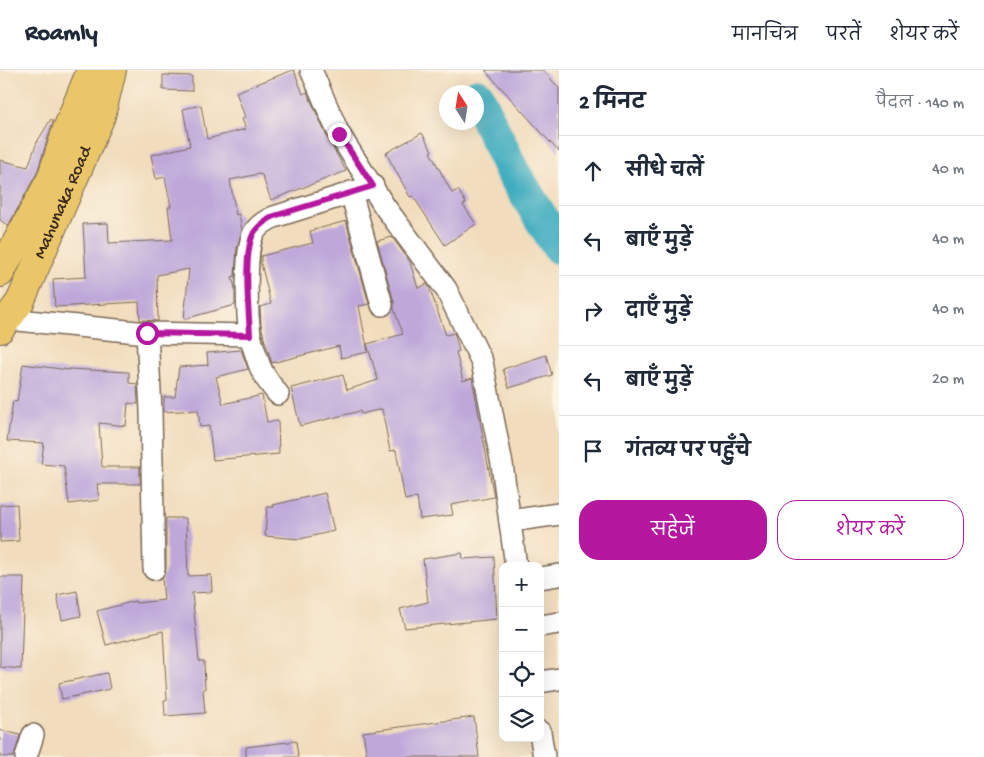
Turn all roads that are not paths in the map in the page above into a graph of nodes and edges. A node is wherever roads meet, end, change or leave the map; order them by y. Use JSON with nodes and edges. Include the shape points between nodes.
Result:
{"nodes":[{"id":1,"x":91,"y":70,"type":"edge"},
{"id":2,"x":112,"y":70,"type":"edge"},
{"id":3,"x":311,"y":70,"type":"edge"},
{"id":4,"x":373,"y":186,"type":"junction"},
{"id":5,"x":351,"y":192,"type":"junction"},
{"id":6,"x":0,"y":273,"type":"edge"},
{"id":7,"x":382,"y":305,"type":"dead end"},
{"id":8,"x":4,"y":324,"type":"edge"},
{"id":9,"x":147,"y":333,"type":"junction"},
{"id":10,"x":250,"y":335,"type":"junction"},
{"id":11,"x":278,"y":394,"type":"dead end"},
{"id":12,"x":559,"y":514,"type":"edge"},
{"id":13,"x":510,"y":521,"type":"junction"},
{"id":14,"x":515,"y":562,"type":"edge"},
{"id":15,"x":154,"y":569,"type":"dead end"},
{"id":16,"x":559,"y":575,"type":"edge"},
{"id":17,"x":544,"y":577,"type":"edge"},
{"id":18,"x":559,"y":623,"type":"edge"},
{"id":19,"x":544,"y":625,"type":"edge"},
{"id":20,"x":559,"y":679,"type":"edge"},
{"id":21,"x":544,"y":681,"type":"edge"},
{"id":22,"x":33,"y":735,"type":"dead end"},
{"id":23,"x":542,"y":742,"type":"edge"},
{"id":24,"x":26,"y":757,"type":"edge"},
{"id":25,"x":544,"y":757,"type":"edge"}],
"edges":[{"from":1,"to":6,"type":"main road","via":[[51,179]]},
{"from":2,"to":8,"type":"main road","name":"Mahunaka Road","via":[[101,116],[20,302]]},
{"from":3,"to":4,"type":"street","via":[[339,134]]},
{"from":4,"to":5,"type":"street"},
{"from":4,"to":13,"type":"street","via":[[446,289],[482,362]]},
{"from":5,"to":7,"type":"street"},
{"from":5,"to":10,"type":"street","via":[[274,216],[254,232],[247,266]]},
{"from":8,"to":9,"type":"street"},
{"from":9,"to":10,"type":"street"},
{"from":9,"to":15,"type":"street"},
{"from":10,"to":11,"type":"street","via":[[259,365]]},
{"from":12,"to":13,"type":"street"},
{"from":13,"to":14,"type":"street"},
{"from":16,"to":17,"type":"street"},
{"from":18,"to":19,"type":"street"},
{"from":20,"to":21,"type":"street"},
{"from":22,"to":24,"type":"street"},
{"from":23,"to":25,"type":"street"}]}
